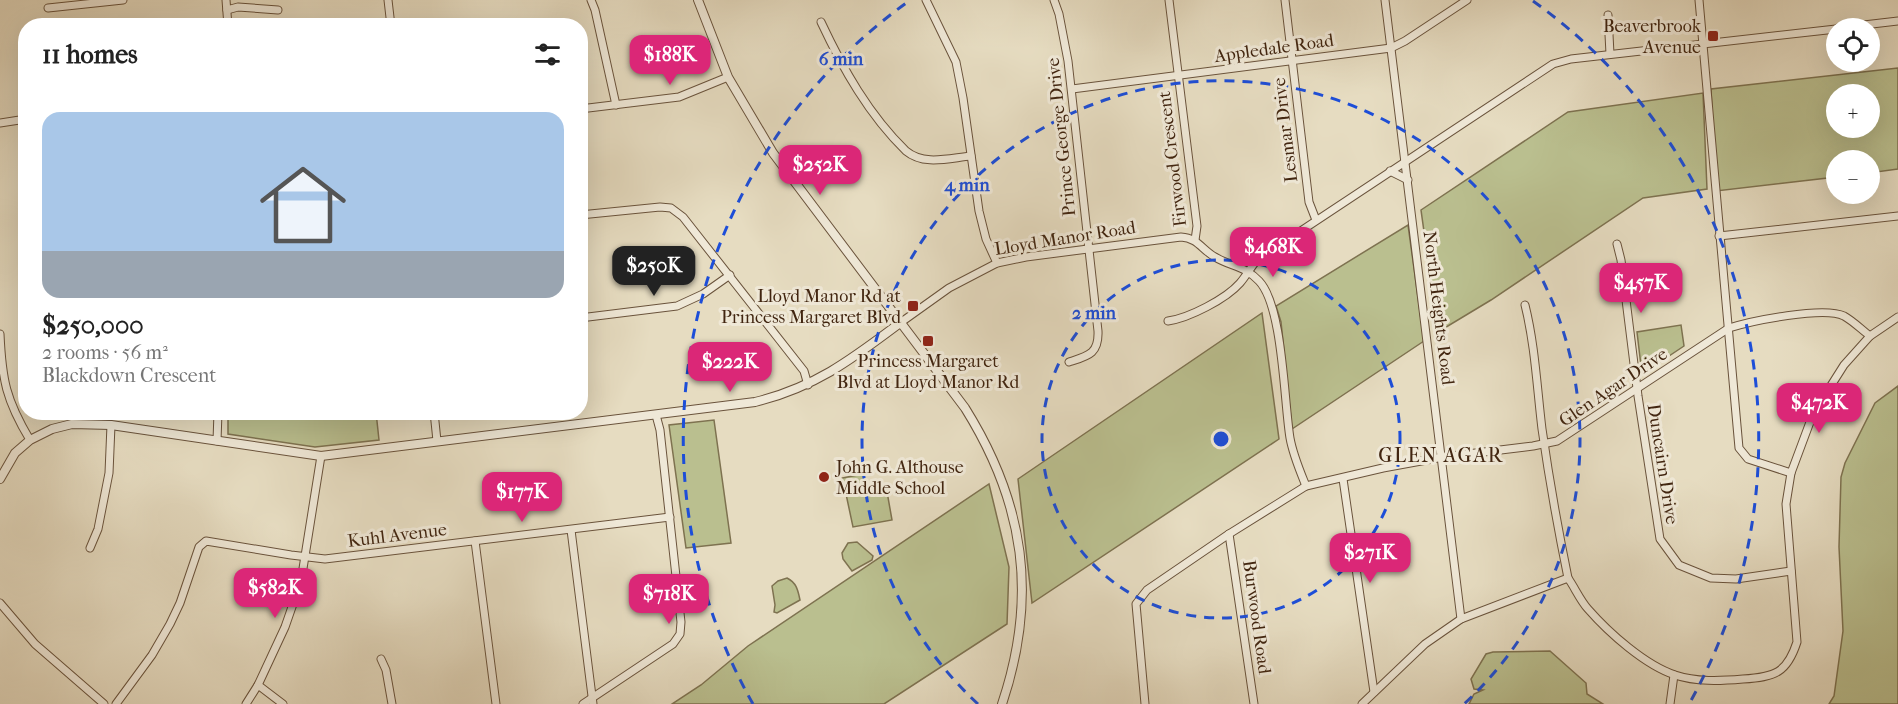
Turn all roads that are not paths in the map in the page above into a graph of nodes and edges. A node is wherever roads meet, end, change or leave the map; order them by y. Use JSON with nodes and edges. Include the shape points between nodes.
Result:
{"nodes":[{"id":1,"x":123,"y":0,"type":"edge"},
{"id":2,"x":226,"y":0,"type":"edge"},
{"id":3,"x":388,"y":0,"type":"edge"},
{"id":4,"x":591,"y":0,"type":"edge"},
{"id":5,"x":698,"y":0,"type":"edge"},
{"id":6,"x":926,"y":0,"type":"edge"},
{"id":7,"x":1054,"y":0,"type":"edge"},
{"id":8,"x":1168,"y":0,"type":"edge"},
{"id":9,"x":1285,"y":0,"type":"edge"},
{"id":10,"x":1385,"y":0,"type":"edge"},
{"id":11,"x":1467,"y":0,"type":"edge"},
{"id":12,"x":1699,"y":0,"type":"edge"},
{"id":13,"x":48,"y":8,"type":"dead end"},
{"id":14,"x":227,"y":9,"type":"junction"},
{"id":15,"x":278,"y":10,"type":"dead end"},
{"id":16,"x":1608,"y":15,"type":"dead end"},
{"id":17,"x":228,"y":18,"type":"edge"},
{"id":18,"x":390,"y":18,"type":"edge"},
{"id":19,"x":1898,"y":21,"type":"edge"},
{"id":20,"x":821,"y":22,"type":"dead end"},
{"id":21,"x":1880,"y":23,"type":"edge"},
{"id":22,"x":1826,"y":30,"type":"edge"},
{"id":23,"x":1703,"y":44,"type":"junction"},
{"id":24,"x":1391,"y":48,"type":"junction"},
{"id":25,"x":1610,"y":54,"type":"junction"},
{"id":26,"x":1292,"y":61,"type":"junction"},
{"id":27,"x":728,"y":77,"type":"junction"},
{"id":28,"x":1177,"y":77,"type":"junction"},
{"id":29,"x":1072,"y":88,"type":"junction"},
{"id":30,"x":616,"y":105,"type":"junction"},
{"id":31,"x":588,"y":108,"type":"edge"},
{"id":32,"x":18,"y":120,"type":"edge"},
{"id":33,"x":0,"y":123,"type":"edge"},
{"id":34,"x":971,"y":156,"type":"junction"},
{"id":35,"x":1405,"y":161,"type":"junction"},
{"id":36,"x":1390,"y":171,"type":"junction"},
{"id":37,"x":1408,"y":180,"type":"junction"},
{"id":38,"x":588,"y":214,"type":"edge"},
{"id":39,"x":1898,"y":216,"type":"edge"},
{"id":40,"x":1316,"y":220,"type":"junction"},
{"id":41,"x":1719,"y":236,"type":"junction"},
{"id":42,"x":1195,"y":240,"type":"junction"},
{"id":43,"x":1617,"y":244,"type":"dead end"},
{"id":44,"x":1088,"y":249,"type":"junction"},
{"id":45,"x":997,"y":263,"type":"junction"},
{"id":46,"x":1248,"y":270,"type":"junction"},
{"id":47,"x":730,"y":275,"type":"junction"},
{"id":48,"x":1525,"y":305,"type":"dead end"},
{"id":49,"x":588,"y":317,"type":"edge"},
{"id":50,"x":1898,"y":317,"type":"edge"},
{"id":51,"x":1168,"y":321,"type":"dead end"},
{"id":52,"x":900,"y":323,"type":"junction"},
{"id":53,"x":1729,"y":328,"type":"junction"},
{"id":54,"x":0,"y":334,"type":"edge"},
{"id":55,"x":1870,"y":336,"type":"junction"},
{"id":56,"x":1069,"y":362,"type":"dead end"},
{"id":57,"x":808,"y":385,"type":"junction"},
{"id":58,"x":1637,"y":390,"type":"junction"},
{"id":59,"x":656,"y":415,"type":"junction"},
{"id":60,"x":218,"y":420,"type":"edge"},
{"id":61,"x":435,"y":420,"type":"edge"},
{"id":62,"x":111,"y":425,"type":"junction"},
{"id":63,"x":30,"y":440,"type":"junction"},
{"id":64,"x":217,"y":441,"type":"junction"},
{"id":65,"x":438,"y":441,"type":"junction"},
{"id":66,"x":1545,"y":445,"type":"junction"},
{"id":67,"x":321,"y":456,"type":"junction"},
{"id":68,"x":1443,"y":457,"type":"junction"},
{"id":69,"x":1791,"y":473,"type":"junction"},
{"id":70,"x":0,"y":479,"type":"edge"},
{"id":71,"x":1342,"y":479,"type":"junction"},
{"id":72,"x":1306,"y":486,"type":"junction"},
{"id":73,"x":670,"y":517,"type":"junction"},
{"id":74,"x":571,"y":530,"type":"junction"},
{"id":75,"x":1229,"y":534,"type":"junction"},
{"id":76,"x":475,"y":541,"type":"junction"},
{"id":77,"x":90,"y":548,"type":"dead end"},
{"id":78,"x":307,"y":557,"type":"junction"},
{"id":79,"x":1791,"y":571,"type":"junction"},
{"id":80,"x":1568,"y":578,"type":"junction"},
{"id":81,"x":0,"y":603,"type":"edge"},
{"id":82,"x":1461,"y":619,"type":"junction"},
{"id":83,"x":381,"y":659,"type":"dead end"},
{"id":84,"x":1674,"y":675,"type":"junction"},
{"id":85,"x":258,"y":685,"type":"junction"},
{"id":86,"x":1374,"y":692,"type":"junction"},
{"id":87,"x":592,"y":701,"type":"edge"},
{"id":88,"x":104,"y":704,"type":"edge"},
{"id":89,"x":116,"y":704,"type":"edge"},
{"id":90,"x":246,"y":704,"type":"edge"},
{"id":91,"x":283,"y":704,"type":"edge"},
{"id":92,"x":392,"y":704,"type":"edge"},
{"id":93,"x":496,"y":704,"type":"edge"},
{"id":94,"x":583,"y":704,"type":"edge"},
{"id":95,"x":1002,"y":704,"type":"edge"},
{"id":96,"x":1145,"y":704,"type":"edge"},
{"id":97,"x":1254,"y":704,"type":"edge"},
{"id":98,"x":1362,"y":704,"type":"edge"},
{"id":99,"x":1670,"y":704,"type":"edge"}],
"edges":[{"from":1,"to":13,"type":"street"},
{"from":2,"to":14,"type":"street"},
{"from":3,"to":18,"type":"street"},
{"from":4,"to":30,"type":"street"},
{"from":5,"to":27,"type":"street"},
{"from":6,"to":34,"type":"street","via":[[956,62]]},
{"from":7,"to":29,"type":"street","name":"Prince George Drive"},
{"from":8,"to":28,"type":"street","name":"Firwood Crescent"},
{"from":9,"to":26,"type":"street","name":"Lesmar Drive"},
{"from":10,"to":24,"type":"street","name":"North Heights Road"},
{"from":11,"to":24,"type":"street","name":"Appledale Road"},
{"from":12,"to":23,"type":"street"},
{"from":14,"to":15,"type":"street"},
{"from":14,"to":17,"type":"street"},
{"from":16,"to":25,"type":"street"},
{"from":19,"to":21,"type":"street"},
{"from":20,"to":34,"type":"street","via":[[870,110],[906,152],[922,160]]},
{"from":22,"to":23,"type":"street"},
{"from":23,"to":25,"type":"street"},
{"from":23,"to":41,"type":"street"},
{"from":24,"to":26,"type":"street","name":"Appledale Road"},
{"from":24,"to":35,"type":"street","name":"North Heights Road"},
{"from":25,"to":35,"type":"street","via":[[1571,59],[1545,69]]},
{"from":26,"to":28,"type":"street","name":"Appledale Road"},
{"from":26,"to":40,"type":"street","name":"Lesmar Drive","via":[[1309,202]]},
{"from":27,"to":30,"type":"street","via":[[679,97]]},
{"from":27,"to":52,"type":"street","via":[[788,175]]},
{"from":28,"to":29,"type":"street","name":"Appledale Road"},
{"from":28,"to":42,"type":"street","name":"Firwood Crescent","via":[[1197,226]]},
{"from":29,"to":44,"type":"street","name":"Prince George Drive"},
{"from":30,"to":31,"type":"street"},
{"from":32,"to":33,"type":"street"},
{"from":34,"to":45,"type":"street","via":[[981,224]]},
{"from":35,"to":36,"type":"street"},
{"from":35,"to":37,"type":"street","name":"North Heights Road"},
{"from":36,"to":37,"type":"street"},
{"from":36,"to":40,"type":"street"},
{"from":37,"to":68,"type":"street","name":"North Heights Road"},
{"from":38,"to":47,"type":"street","via":[[671,208]]},
{"from":39,"to":41,"type":"street"},
{"from":40,"to":46,"type":"street"},
{"from":41,"to":53,"type":"street"},
{"from":42,"to":44,"type":"street","name":"Lloyd Manor Road","via":[[1180,237]]},
{"from":42,"to":46,"type":"street","name":"Firwood Crescent","via":[[1216,258]]},
{"from":43,"to":58,"type":"street","name":"Duncairn Drive"},
{"from":44,"to":45,"type":"street","name":"Lloyd Manor Road"},
{"from":44,"to":56,"type":"street","name":"Prince George Drive","via":[[1098,340],[1088,356]]},
{"from":45,"to":52,"type":"street","name":"Lloyd Manor Road","via":[[949,288]]},
{"from":46,"to":51,"type":"street","via":[[1233,289],[1193,315]]},
{"from":46,"to":72,"type":"street","via":[[1262,284],[1275,317],[1290,440]]},
{"from":47,"to":49,"type":"street","via":[[677,306]]},
{"from":47,"to":57,"type":"street","via":[[804,371]]},
{"from":48,"to":66,"type":"street"},
{"from":50,"to":55,"type":"street"},
{"from":52,"to":57,"type":"street","name":"Lloyd Manor Road","via":[[843,366]]},
{"from":52,"to":95,"type":"street","via":[[965,408],[999,472],[1011,509],[1020,557],[1022,604],[1016,655]]},
{"from":53,"to":55,"type":"street","name":"Glen Agar Drive","via":[[1825,312],[1844,316]]},
{"from":53,"to":58,"type":"street","name":"Glen Agar Drive"},
{"from":53,"to":69,"type":"street","via":[[1739,448],[1748,459]]},
{"from":54,"to":63,"type":"street","via":[[4,384],[13,412]]},
{"from":55,"to":69,"type":"street","via":[[1844,365],[1813,414]]},
{"from":57,"to":59,"type":"street","name":"Lloyd Manor Road","via":[[755,402]]},
{"from":58,"to":66,"type":"street","name":"Glen Agar Drive","via":[[1562,439]]},
{"from":58,"to":79,"type":"street","name":"Duncairn Drive","via":[[1660,538],[1679,565],[1711,578],[1736,579]]},
{"from":59,"to":65,"type":"street","name":"Lloyd Manor Road"},
{"from":59,"to":73,"type":"street"},
{"from":60,"to":64,"type":"street"},
{"from":61,"to":65,"type":"street"},
{"from":62,"to":63,"type":"street","name":"Lloyd Manor Road","via":[[59,427]]},
{"from":62,"to":64,"type":"street","name":"Lloyd Manor Road"},
{"from":62,"to":77,"type":"street","via":[[109,473],[98,529]]},
{"from":63,"to":70,"type":"street","name":"Lloyd Manor Road","via":[[15,453]]},
{"from":64,"to":67,"type":"street","name":"Lloyd Manor Road"},
{"from":65,"to":67,"type":"street","name":"Lloyd Manor Road"},
{"from":66,"to":68,"type":"street","name":"Glen Agar Drive"},
{"from":66,"to":80,"type":"street"},
{"from":67,"to":78,"type":"street"},
{"from":68,"to":71,"type":"street","name":"Glen Agar Drive"},
{"from":68,"to":82,"type":"street","name":"North Heights Road"},
{"from":69,"to":79,"type":"street","via":[[1786,504]]},
{"from":71,"to":72,"type":"street","name":"Glen Agar Drive"},
{"from":71,"to":86,"type":"street"},
{"from":72,"to":75,"type":"street","name":"Glen Agar Drive"},
{"from":73,"to":74,"type":"street","name":"Kuhl Avenue"},
{"from":73,"to":87,"type":"street","via":[[680,634],[673,644]]},
{"from":74,"to":76,"type":"street","name":"Kuhl Avenue"},
{"from":74,"to":87,"type":"street"},
{"from":75,"to":96,"type":"street","name":"Glen Agar Drive","via":[[1147,590],[1136,604]]},
{"from":75,"to":97,"type":"street","name":"Burwood Road"},
{"from":76,"to":78,"type":"street","name":"Kuhl Avenue","via":[[325,559]]},
{"from":76,"to":93,"type":"street"},
{"from":78,"to":85,"type":"street","via":[[285,627]]},
{"from":78,"to":89,"type":"street","name":"Kuhl Avenue","via":[[211,540],[202,542],[162,640]]},
{"from":79,"to":84,"type":"street","via":[[1797,642],[1791,659],[1780,672],[1752,679],[1714,681]]},
{"from":80,"to":82,"type":"street"},
{"from":80,"to":84,"type":"street","via":[[1587,608],[1627,647]]},
{"from":81,"to":88,"type":"street","via":[[42,650]]},
{"from":82,"to":86,"type":"street","via":[[1425,644]]},
{"from":83,"to":92,"type":"street"},
{"from":84,"to":99,"type":"street"},
{"from":85,"to":90,"type":"street"},
{"from":85,"to":91,"type":"street"},
{"from":86,"to":98,"type":"street"},
{"from":87,"to":94,"type":"street"}]}
